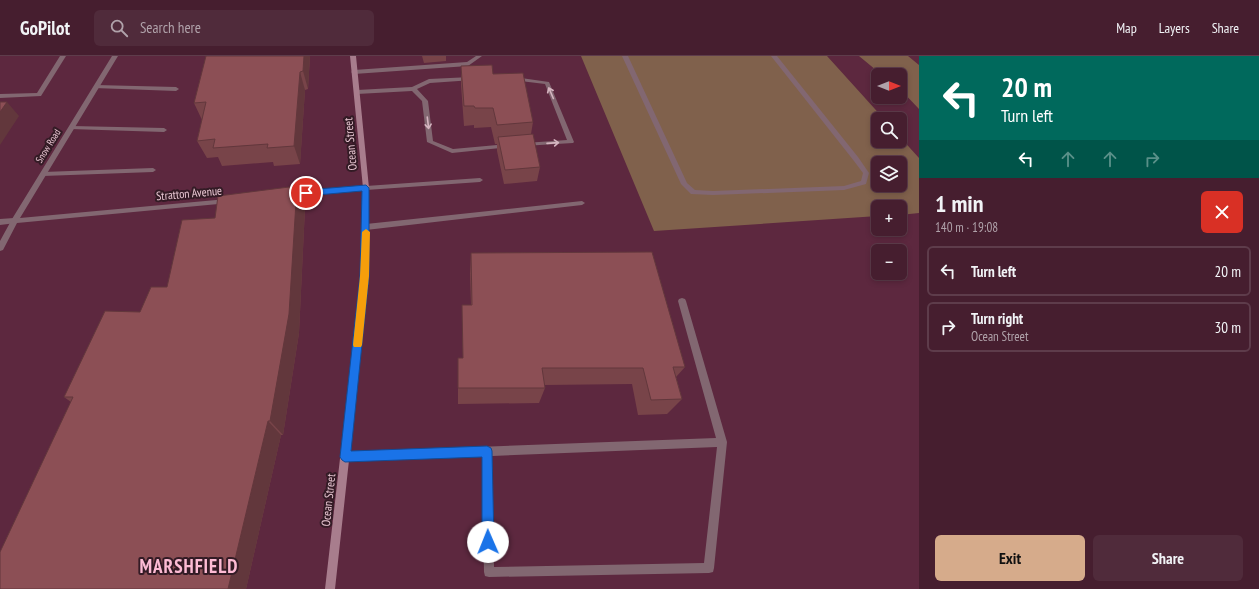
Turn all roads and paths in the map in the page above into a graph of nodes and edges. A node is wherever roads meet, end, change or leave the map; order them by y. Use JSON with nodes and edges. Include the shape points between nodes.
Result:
{"nodes":[{"id":1,"x":63,"y":56,"type":"edge"},
{"id":2,"x":114,"y":56,"type":"edge"},
{"id":3,"x":353,"y":56,"type":"edge"},
{"id":4,"x":479,"y":56,"type":"edge"},
{"id":5,"x":625,"y":56,"type":"edge"},
{"id":6,"x":774,"y":56,"type":"edge"},
{"id":7,"x":354,"y":72,"type":"junction"},
{"id":8,"x":480,"y":79,"type":"edge"},
{"id":9,"x":509,"y":79,"type":"edge"},
{"id":10,"x":96,"y":87,"type":"junction"},
{"id":11,"x":176,"y":89,"type":"dead end"},
{"id":12,"x":413,"y":89,"type":"junction"},
{"id":13,"x":357,"y":92,"type":"junction"},
{"id":14,"x":0,"y":96,"type":"edge"},
{"id":15,"x":72,"y":128,"type":"junction"},
{"id":16,"x":164,"y":130,"type":"dead end"},
{"id":17,"x":153,"y":170,"type":"dead end"},
{"id":18,"x":43,"y":174,"type":"junction"},
{"id":19,"x":480,"y":180,"type":"dead end"},
{"id":20,"x":366,"y":188,"type":"junction"},
{"id":21,"x":279,"y":196,"type":"edge"},
{"id":22,"x":232,"y":200,"type":"edge"},
{"id":23,"x":582,"y":203,"type":"dead end"},
{"id":24,"x":14,"y":220,"type":"junction"},
{"id":25,"x":0,"y":222,"type":"edge"},
{"id":26,"x":366,"y":227,"type":"junction"},
{"id":27,"x":0,"y":248,"type":"edge"},
{"id":28,"x":682,"y":301,"type":"dead end"},
{"id":29,"x":722,"y":442,"type":"junction"},
{"id":30,"x":487,"y":451,"type":"junction"},
{"id":31,"x":345,"y":457,"type":"junction"},
{"id":32,"x":330,"y":589,"type":"edge"}],
"edges":[{"from":1,"to":14,"type":"street","via":[[38,95]]},
{"from":2,"to":10,"type":"street","name":"Snow Road"},
{"from":3,"to":7,"type":"main road","name":"Ocean Street"},
{"from":4,"to":7,"type":"street","via":[[468,64]]},
{"from":5,"to":6,"type":"street","via":[[684,184],[694,192],[844,188],[864,182],[866,173],[856,159]]},
{"from":7,"to":13,"type":"main road","name":"Ocean Street"},
{"from":8,"to":12,"type":"street","via":[[429,81]]},
{"from":12,"to":9,"type":"street","one_way":true,"via":[[425,101],[430,142],[452,151],[571,142],[547,83]]},
{"from":10,"to":11,"type":"street"},
{"from":10,"to":15,"type":"street","name":"Snow Road"},
{"from":12,"to":13,"type":"street"},
{"from":13,"to":20,"type":"main road","name":"Ocean Street"},
{"from":15,"to":16,"type":"street"},
{"from":15,"to":18,"type":"street","name":"Snow Road"},
{"from":17,"to":18,"type":"street"},
{"from":18,"to":24,"type":"street","name":"Snow Road"},
{"from":19,"to":20,"type":"street"},
{"from":20,"to":21,"type":"street"},
{"from":20,"to":26,"type":"main road","name":"Ocean Street"},
{"from":22,"to":24,"type":"street","name":"Stratton Avenue"},
{"from":23,"to":26,"type":"street"},
{"from":24,"to":25,"type":"street","name":"Stratton Avenue"},
{"from":24,"to":27,"type":"street","name":"Snow Road"},
{"from":26,"to":31,"type":"main road","name":"Ocean Street","via":[[365,276]]},
{"from":28,"to":29,"type":"street"},
{"from":29,"to":30,"type":"street"},
{"from":29,"to":30,"type":"street","via":[[709,568],[489,572]]},
{"from":30,"to":31,"type":"street"},
{"from":31,"to":32,"type":"main road","name":"Ocean Street"}]}
